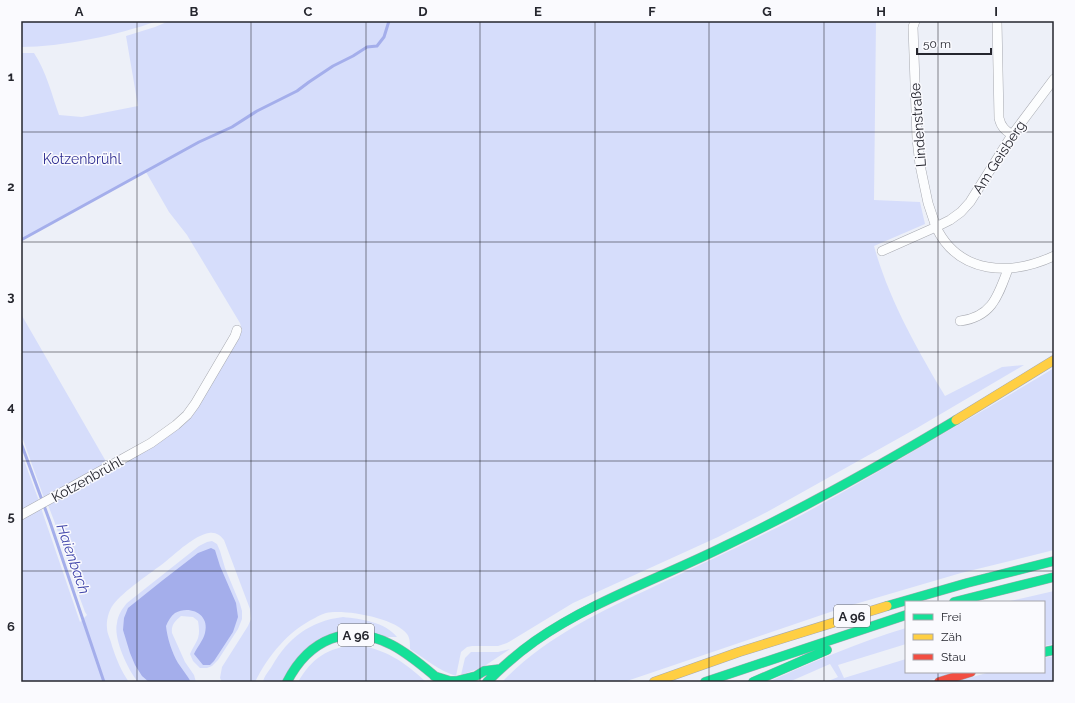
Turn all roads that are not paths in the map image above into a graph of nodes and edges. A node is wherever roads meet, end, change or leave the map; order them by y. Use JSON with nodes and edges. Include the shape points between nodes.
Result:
{"nodes":[{"id":1,"x":915,"y":21,"type":"edge"},
{"id":2,"x":998,"y":21,"type":"edge"},
{"id":3,"x":1054,"y":79,"type":"edge"},
{"id":4,"x":1012,"y":136,"type":"junction"},
{"id":5,"x":936,"y":227,"type":"junction"},
{"id":6,"x":882,"y":252,"type":"dead end"},
{"id":7,"x":1054,"y":256,"type":"edge"},
{"id":8,"x":1008,"y":269,"type":"junction"},
{"id":9,"x":960,"y":321,"type":"dead end"},
{"id":10,"x":237,"y":330,"type":"dead end"},
{"id":11,"x":1054,"y":360,"type":"edge"},
{"id":12,"x":21,"y":515,"type":"edge"},
{"id":13,"x":1054,"y":561,"type":"edge"},
{"id":14,"x":1054,"y":577,"type":"edge"},
{"id":15,"x":958,"y":601,"type":"edge"},
{"id":16,"x":905,"y":615,"type":"edge"},
{"id":17,"x":885,"y":621,"type":"junction"},
{"id":18,"x":500,"y":669,"type":"junction"},
{"id":19,"x":968,"y":673,"type":"edge"},
{"id":20,"x":434,"y":676,"type":"junction"},
{"id":21,"x":287,"y":682,"type":"edge"},
{"id":22,"x":442,"y":682,"type":"edge"},
{"id":23,"x":487,"y":682,"type":"edge"},
{"id":24,"x":654,"y":682,"type":"edge"},
{"id":25,"x":705,"y":682,"type":"edge"},
{"id":26,"x":753,"y":682,"type":"edge"},
{"id":27,"x":938,"y":682,"type":"edge"}],
"edges":[{"from":1,"to":5,"type":"street","name":"Lindenstraße","via":[[913,27],[919,152],[928,204]]},
{"from":2,"to":4,"type":"street","via":[[999,118],[1004,129]]},
{"from":3,"to":4,"type":"street","name":"Am Geisberg"},
{"from":4,"to":5,"type":"street","name":"Am Geisberg","via":[[970,202],[956,216]]},
{"from":5,"to":6,"type":"street","name":"Am Geisberg"},
{"from":5,"to":8,"type":"street","via":[[945,244],[965,260],[990,268]]},
{"from":7,"to":8,"type":"street","via":[[1030,265]]},
{"from":8,"to":9,"type":"street","via":[[990,307],[976,318]]},
{"from":10,"to":12,"type":"street","name":"Kotzenbrühl","via":[[202,394],[183,419],[139,450]]},
{"from":11,"to":18,"type":"main road","via":[[897,454],[785,517],[564,623],[541,636]]},
{"from":13,"to":24,"type":"main road","number":"A 96","via":[[890,604]]},
{"from":14,"to":15,"type":"main road"},
{"from":16,"to":17,"type":"main road","number":"A 96"},
{"from":17,"to":25,"type":"main road","number":"A 96"},
{"from":17,"to":26,"type":"main road","number":"A 96","via":[[812,657]]},
{"from":18,"to":20,"type":"main road","number":"A 96","via":[[484,670],[476,676],[456,681]]},
{"from":18,"to":23,"type":"main road"},
{"from":19,"to":27,"type":"main road"},
{"from":20,"to":21,"type":"main road","number":"A 96","via":[[397,648],[370,636],[354,635],[324,641],[310,650],[298,662]]},
{"from":20,"to":22,"type":"main road","number":"A 96"}]}
